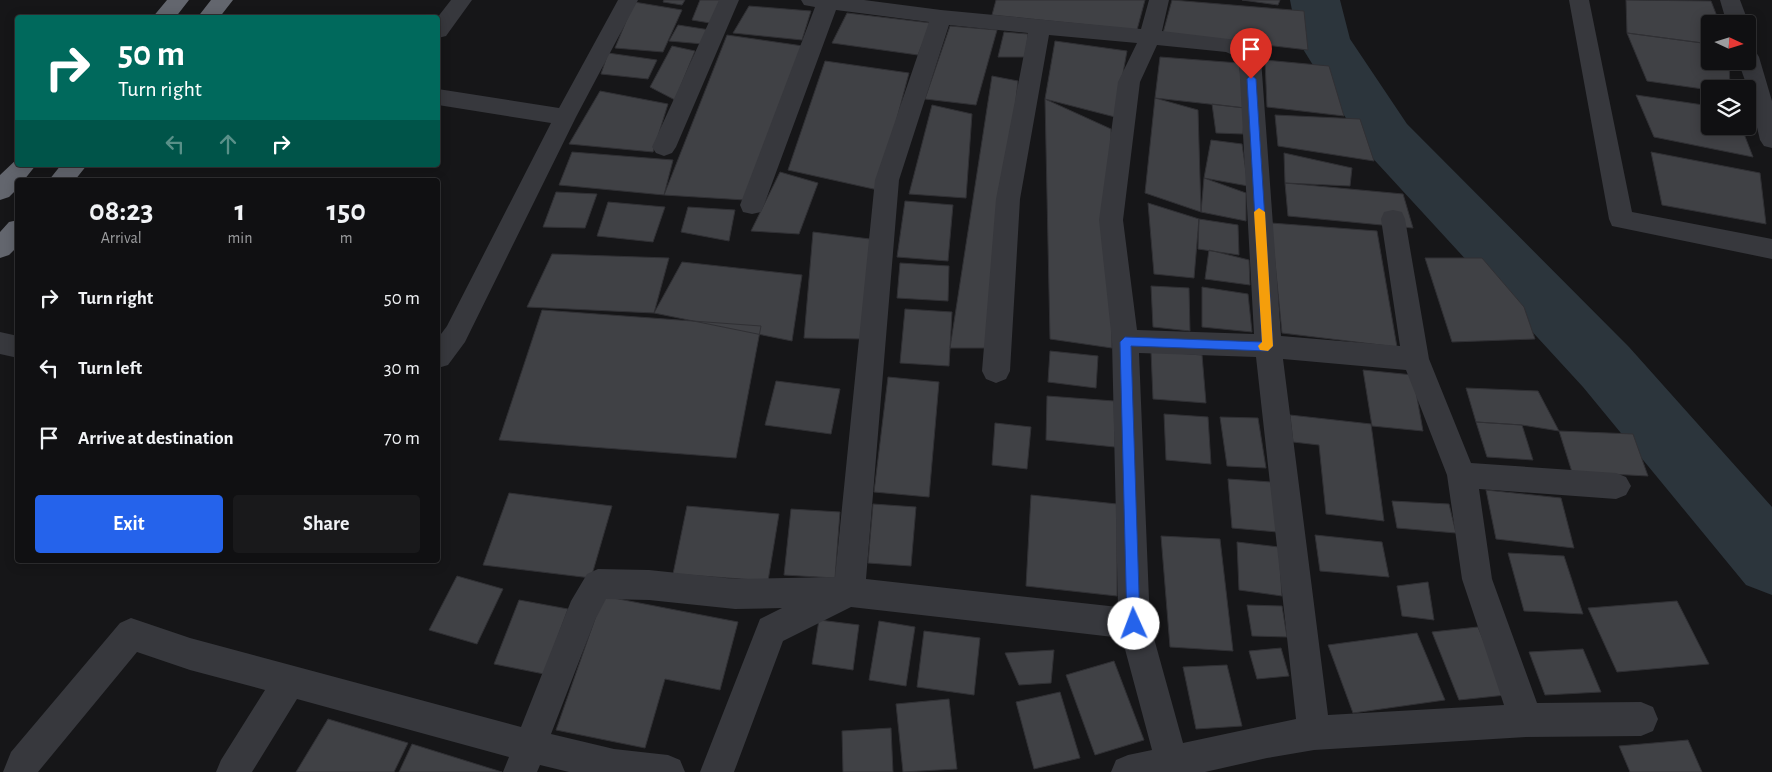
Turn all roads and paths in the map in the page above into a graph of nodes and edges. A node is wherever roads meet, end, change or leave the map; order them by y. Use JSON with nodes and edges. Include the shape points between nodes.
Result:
{"nodes":[{"id":1,"x":178,"y":0,"type":"edge"},
{"id":2,"x":223,"y":0,"type":"edge"},
{"id":3,"x":462,"y":0,"type":"edge"},
{"id":4,"x":628,"y":0,"type":"edge"},
{"id":5,"x":729,"y":0,"type":"edge"},
{"id":6,"x":1159,"y":0,"type":"edge"},
{"id":7,"x":1579,"y":0,"type":"edge"},
{"id":8,"x":1730,"y":0,"type":"edge"},
{"id":9,"x":818,"y":1,"type":"edge"},
{"id":10,"x":165,"y":15,"type":"edge"},
{"id":11,"x":210,"y":15,"type":"edge"},
{"id":12,"x":1735,"y":15,"type":"edge"},
{"id":13,"x":941,"y":17,"type":"junction"},
{"id":14,"x":1040,"y":27,"type":"junction"},
{"id":15,"x":440,"y":28,"type":"edge"},
{"id":16,"x":1150,"y":38,"type":"junction"},
{"id":17,"x":1752,"y":70,"type":"edge"},
{"id":18,"x":440,"y":97,"type":"edge"},
{"id":19,"x":565,"y":117,"type":"junction"},
{"id":20,"x":1772,"y":140,"type":"edge"},
{"id":21,"x":664,"y":148,"type":"dead end"},
{"id":22,"x":22,"y":167,"type":"edge"},
{"id":23,"x":72,"y":167,"type":"edge"},
{"id":24,"x":63,"y":178,"type":"edge"},
{"id":25,"x":0,"y":191,"type":"edge"},
{"id":26,"x":752,"y":205,"type":"dead end"},
{"id":27,"x":1392,"y":219,"type":"dead end"},
{"id":28,"x":15,"y":232,"type":"edge"},
{"id":29,"x":0,"y":248,"type":"edge"},
{"id":30,"x":1772,"y":249,"type":"edge"},
{"id":31,"x":1125,"y":342,"type":"junction"},
{"id":32,"x":0,"y":343,"type":"edge"},
{"id":33,"x":15,"y":346,"type":"edge"},
{"id":34,"x":1268,"y":346,"type":"junction"},
{"id":35,"x":440,"y":354,"type":"edge"},
{"id":36,"x":1416,"y":359,"type":"junction"},
{"id":37,"x":996,"y":371,"type":"dead end"},
{"id":38,"x":1462,"y":475,"type":"junction"},
{"id":39,"x":1616,"y":486,"type":"dead end"},
{"id":40,"x":849,"y":592,"type":"junction"},
{"id":41,"x":1134,"y":624,"type":"junction"},
{"id":42,"x":290,"y":680,"type":"junction"},
{"id":43,"x":1641,"y":719,"type":"dead end"},
{"id":44,"x":1526,"y":720,"type":"junction"},
{"id":45,"x":1314,"y":733,"type":"junction"},
{"id":46,"x":526,"y":759,"type":"edge"},
{"id":47,"x":1172,"y":764,"type":"junction"},
{"id":48,"x":20,"y":772,"type":"edge"},
{"id":49,"x":233,"y":772,"type":"edge"},
{"id":50,"x":668,"y":772,"type":"edge"},
{"id":51,"x":717,"y":772,"type":"edge"},
{"id":52,"x":1128,"y":772,"type":"edge"}],
"edges":[{"from":1,"to":10,"type":"highway"},
{"from":2,"to":11,"type":"highway"},
{"from":3,"to":15,"type":"street"},
{"from":4,"to":19,"type":"street"},
{"from":5,"to":21,"type":"street"},
{"from":6,"to":16,"type":"street"},
{"from":7,"to":30,"type":"street","via":[[1621,219]]},
{"from":8,"to":12,"type":"street"},
{"from":9,"to":13,"type":"street"},
{"from":9,"to":26,"type":"street"},
{"from":13,"to":14,"type":"street"},
{"from":13,"to":40,"type":"street","via":[[887,180]]},
{"from":14,"to":16,"type":"street"},
{"from":14,"to":37,"type":"street","via":[[1008,200]]},
{"from":16,"to":31,"type":"street","via":[[1129,82],[1111,220]]},
{"from":16,"to":34,"type":"street","via":[[1229,45],[1243,51],[1250,60]]},
{"from":17,"to":20,"type":"street"},
{"from":18,"to":19,"type":"street"},
{"from":19,"to":35,"type":"street","via":[[456,334]]},
{"from":22,"to":25,"type":"highway"},
{"from":23,"to":24,"type":"highway"},
{"from":27,"to":36,"type":"street"},
{"from":28,"to":29,"type":"highway"},
{"from":31,"to":34,"type":"street"},
{"from":31,"to":41,"type":"street"},
{"from":32,"to":33,"type":"street"},
{"from":34,"to":36,"type":"street"},
{"from":34,"to":45,"type":"street"},
{"from":36,"to":38,"type":"street"},
{"from":38,"to":39,"type":"street"},
{"from":38,"to":44,"type":"street","via":[[1477,579]]},
{"from":40,"to":41,"type":"street"},
{"from":40,"to":46,"type":"street","via":[[735,594],[649,585],[598,584],[582,612]]},
{"from":40,"to":51,"type":"street","via":[[771,630]]},
{"from":41,"to":47,"type":"street"},
{"from":42,"to":46,"type":"street"},
{"from":42,"to":48,"type":"street","via":[[190,654],[131,634],[23,764]]},
{"from":42,"to":49,"type":"street"},
{"from":43,"to":44,"type":"street"},
{"from":44,"to":45,"type":"street"},
{"from":45,"to":47,"type":"street","via":[[1280,737]]},
{"from":46,"to":50,"type":"street"},
{"from":47,"to":52,"type":"street"}]}
